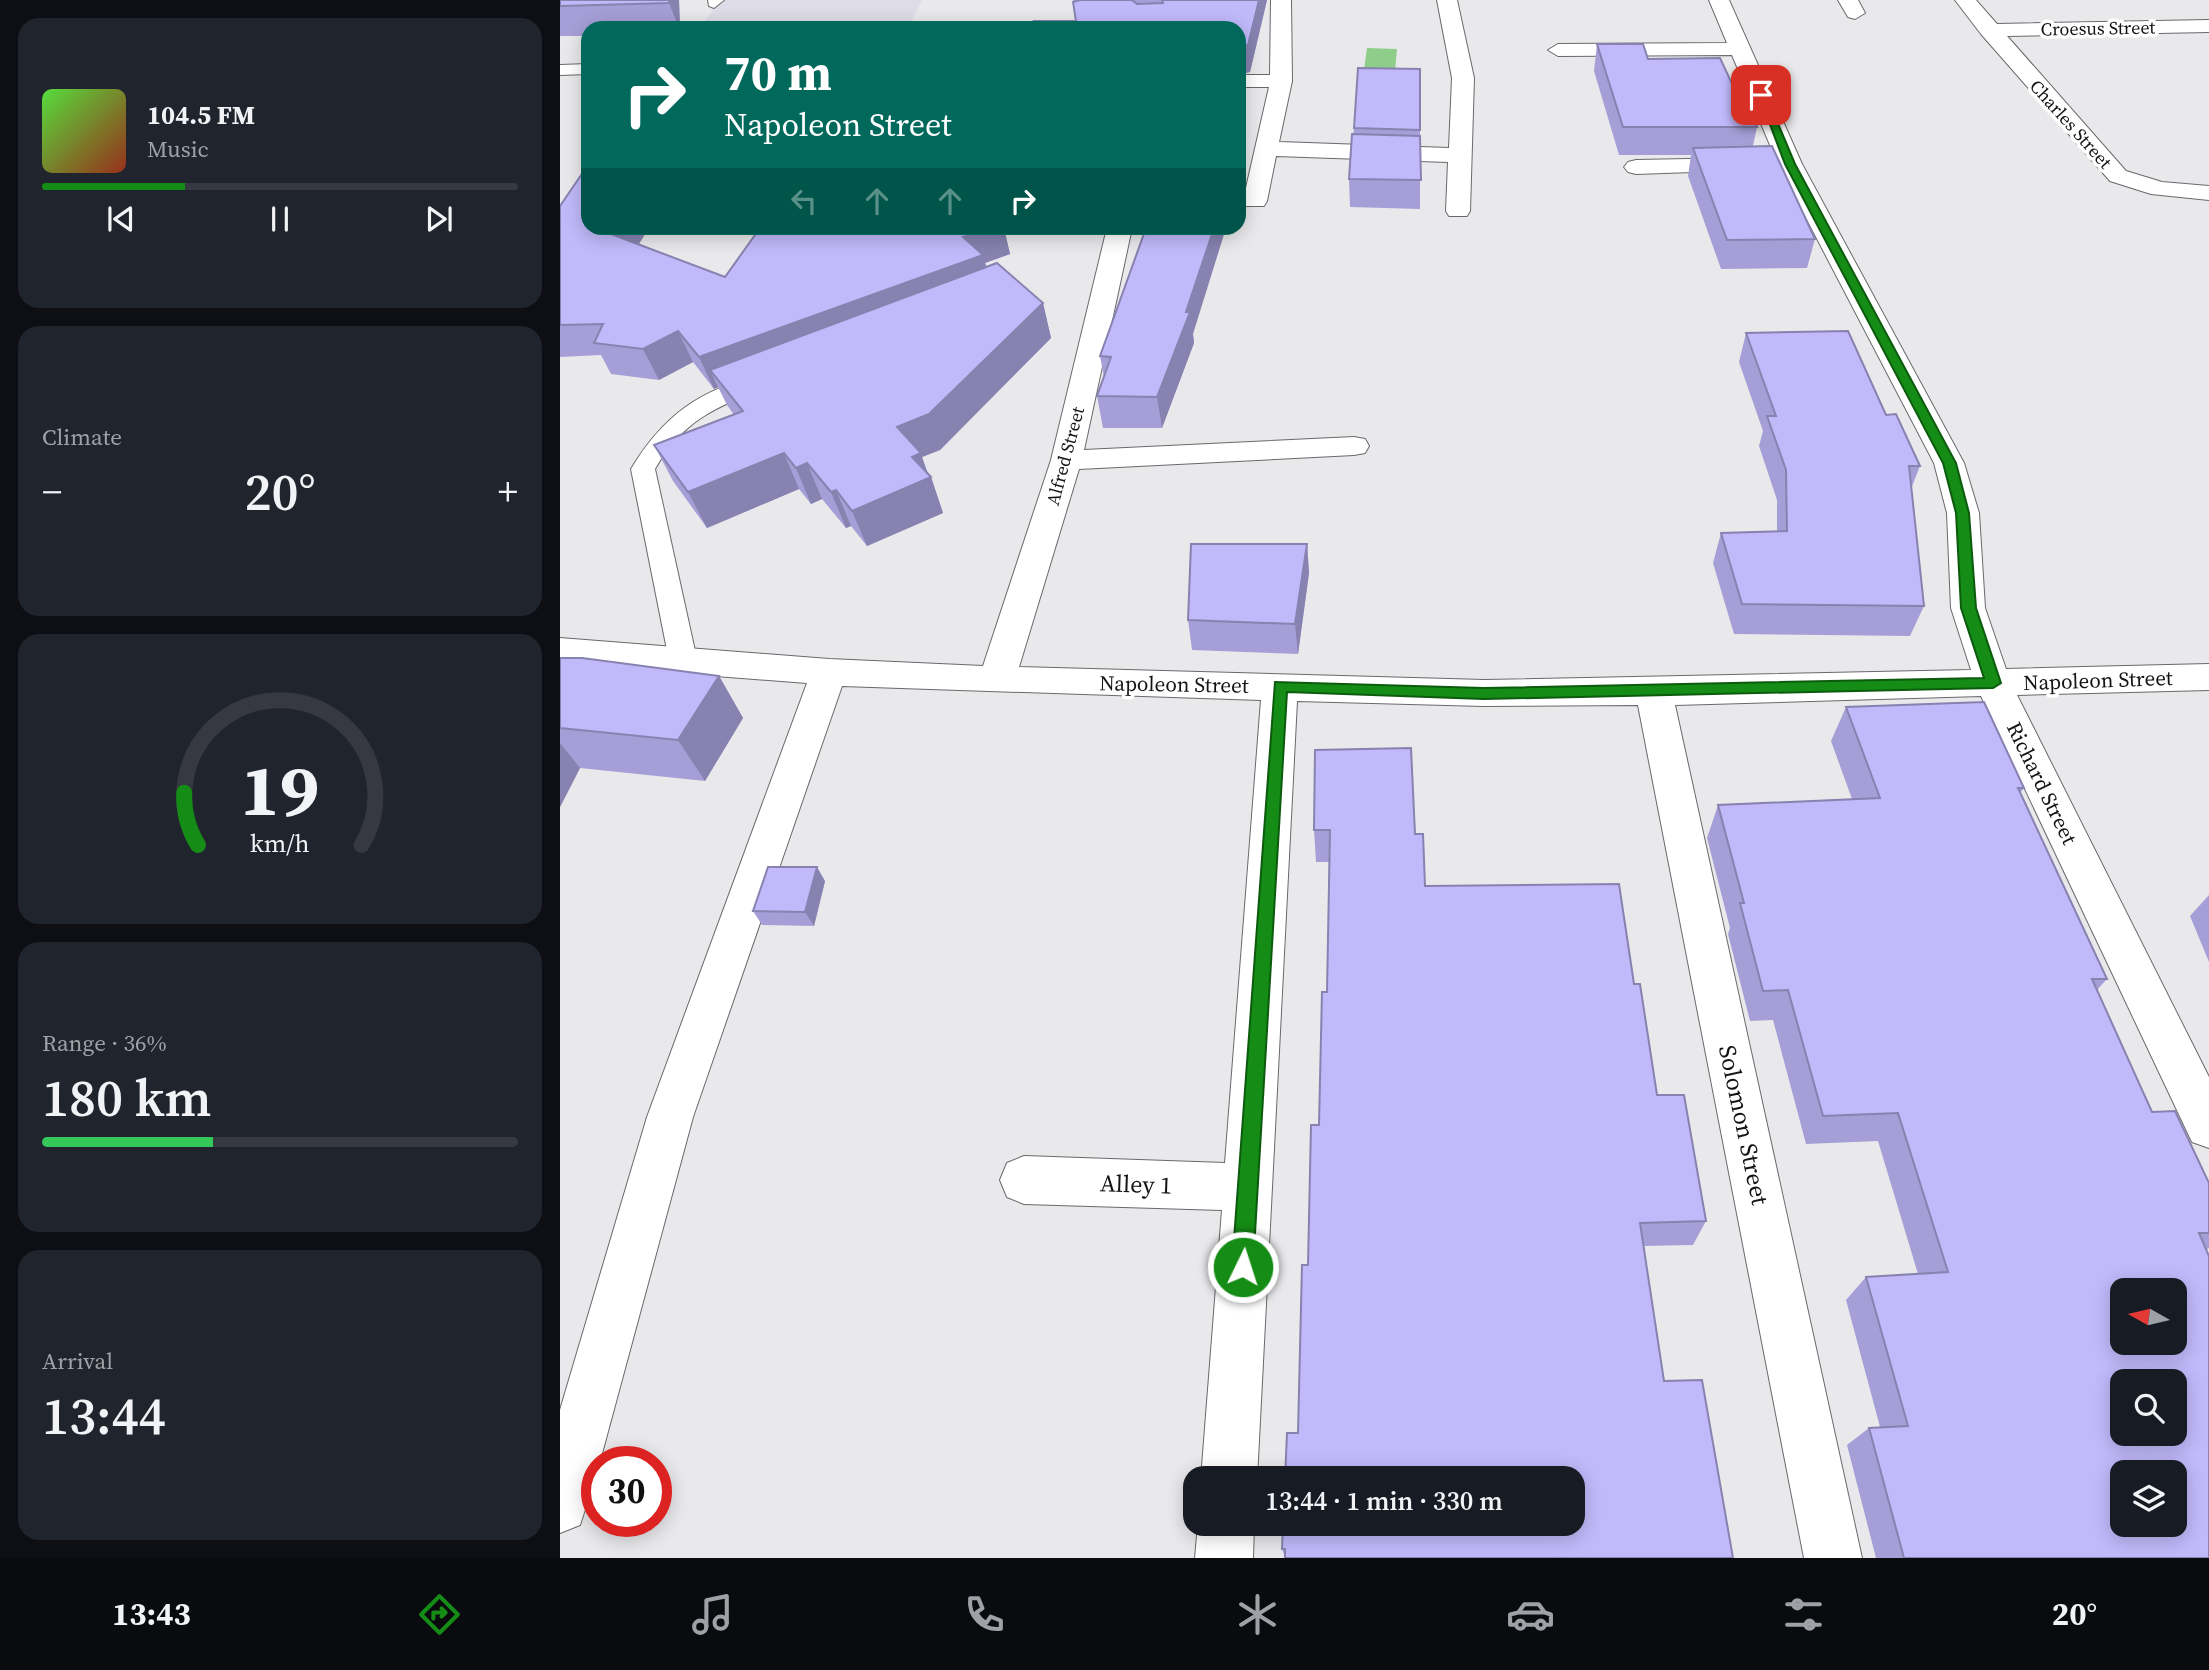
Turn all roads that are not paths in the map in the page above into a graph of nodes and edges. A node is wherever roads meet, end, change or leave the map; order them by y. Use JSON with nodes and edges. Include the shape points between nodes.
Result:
{"nodes":[{"id":1,"x":1281,"y":0,"type":"edge"},
{"id":2,"x":1447,"y":0,"type":"edge"},
{"id":3,"x":1718,"y":0,"type":"edge"},
{"id":4,"x":1965,"y":0,"type":"edge"},
{"id":5,"x":2071,"y":9,"type":"dead end"},
{"id":6,"x":2207,"y":21,"type":"edge"},
{"id":7,"x":2085,"y":28,"type":"junction"},
{"id":8,"x":1988,"y":30,"type":"junction"},
{"id":9,"x":1742,"y":49,"type":"junction"},
{"id":10,"x":1559,"y":50,"type":"dead end"},
{"id":11,"x":581,"y":69,"type":"edge"},
{"id":12,"x":560,"y":70,"type":"edge"},
{"id":13,"x":1246,"y":81,"type":"edge"},
{"id":14,"x":1281,"y":81,"type":"junction"},
{"id":15,"x":1268,"y":149,"type":"junction"},
{"id":16,"x":1461,"y":155,"type":"junction"},
{"id":17,"x":1790,"y":164,"type":"junction"},
{"id":18,"x":1636,"y":167,"type":"dead end"},
{"id":19,"x":2209,"y":193,"type":"edge"},
{"id":20,"x":1255,"y":201,"type":"dead end"},
{"id":21,"x":1458,"y":211,"type":"dead end"},
{"id":22,"x":1117,"y":235,"type":"edge"},
{"id":23,"x":785,"y":372,"type":"edge"},
{"id":24,"x":1354,"y":446,"type":"dead end"},
{"id":25,"x":1066,"y":460,"type":"junction"},
{"id":26,"x":560,"y":651,"type":"edge"},
{"id":27,"x":683,"y":660,"type":"junction"},
{"id":28,"x":829,"y":673,"type":"junction"},
{"id":29,"x":2209,"y":677,"type":"edge"},
{"id":30,"x":997,"y":680,"type":"junction"},
{"id":31,"x":1993,"y":683,"type":"junction"},
{"id":32,"x":1280,"y":686,"type":"junction"},
{"id":33,"x":1654,"y":692,"type":"junction"},
{"id":34,"x":2209,"y":1126,"type":"edge"},
{"id":35,"x":1024,"y":1180,"type":"dead end"},
{"id":36,"x":1248,"y":1187,"type":"junction"},
{"id":37,"x":1230,"y":1466,"type":"edge"},
{"id":38,"x":560,"y":1504,"type":"edge"},
{"id":39,"x":1225,"y":1536,"type":"edge"},
{"id":40,"x":1224,"y":1558,"type":"edge"},
{"id":41,"x":1833,"y":1558,"type":"edge"}],
"edges":[{"from":1,"to":14,"type":"street"},
{"from":2,"to":16,"type":"street","via":[[1463,78]]},
{"from":3,"to":9,"type":"street","name":"Richard Street"},
{"from":4,"to":8,"type":"street","name":"Charles Street"},
{"from":5,"to":7,"type":"street"},
{"from":6,"to":7,"type":"street","name":"Croesus Street"},
{"from":7,"to":8,"type":"street","name":"Croesus Street"},
{"from":8,"to":19,"type":"street","name":"Charles Street","via":[[2118,176],[2166,191]]},
{"from":9,"to":10,"type":"street"},
{"from":9,"to":17,"type":"street","name":"Richard Street"},
{"from":11,"to":12,"type":"lane"},
{"from":13,"to":14,"type":"street"},
{"from":14,"to":15,"type":"street"},
{"from":15,"to":16,"type":"street"},
{"from":15,"to":20,"type":"street"},
{"from":16,"to":21,"type":"street"},
{"from":17,"to":18,"type":"street"},
{"from":17,"to":31,"type":"street","name":"Richard Street","via":[[1949,463],[1963,513],[1968,608]]},
{"from":22,"to":25,"type":"street","name":"Alfred Street"},
{"from":23,"to":27,"type":"lane","via":[[696,406],[659,439],[643,469]]},
{"from":24,"to":25,"type":"street"},
{"from":25,"to":30,"type":"street","name":"Alfred Street"},
{"from":26,"to":27,"type":"street","name":"Napoleon Street"},
{"from":27,"to":28,"type":"street","name":"Napoleon Street"},
{"from":28,"to":30,"type":"street","name":"Napoleon Street"},
{"from":28,"to":38,"type":"street","via":[[670,1117]]},
{"from":29,"to":31,"type":"street","name":"Napoleon Street"},
{"from":30,"to":32,"type":"street","name":"Napoleon Street"},
{"from":31,"to":33,"type":"street","name":"Napoleon Street"},
{"from":31,"to":34,"type":"street","name":"Richard Street"},
{"from":32,"to":33,"type":"street","name":"Napoleon Street","via":[[1484,693]]},
{"from":32,"to":36,"type":"street"},
{"from":33,"to":41,"type":"street","name":"Solomon Street"},
{"from":35,"to":36,"type":"street","name":"Alley 1"},
{"from":36,"to":37,"type":"street"},
{"from":39,"to":40,"type":"street"}]}
